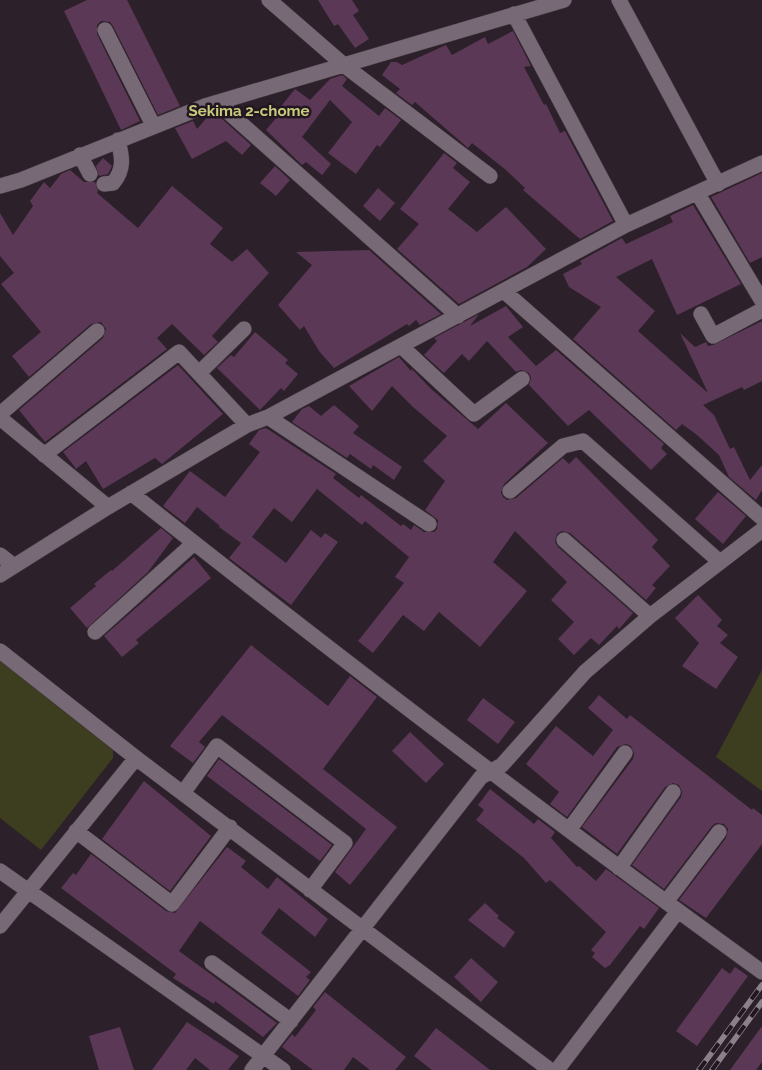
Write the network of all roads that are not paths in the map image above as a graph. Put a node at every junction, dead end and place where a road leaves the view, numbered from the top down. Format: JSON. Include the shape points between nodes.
{"nodes":[{"id":1,"x":269,"y":0,"type":"edge"},
{"id":2,"x":564,"y":0,"type":"edge"},
{"id":3,"x":619,"y":0,"type":"edge"},
{"id":4,"x":514,"y":14,"type":"junction"},
{"id":5,"x":105,"y":30,"type":"dead end"},
{"id":6,"x":345,"y":66,"type":"junction"},
{"id":7,"x":225,"y":101,"type":"junction"},
{"id":8,"x":153,"y":125,"type":"junction"},
{"id":9,"x":118,"y":140,"type":"junction"},
{"id":10,"x":80,"y":155,"type":"junction"},
{"id":11,"x":762,"y":163,"type":"edge"},
{"id":12,"x":90,"y":174,"type":"dead end"},
{"id":13,"x":490,"y":176,"type":"dead end"},
{"id":14,"x":104,"y":184,"type":"dead end"},
{"id":15,"x":718,"y":184,"type":"junction"},
{"id":16,"x":0,"y":186,"type":"edge"},
{"id":17,"x":698,"y":194,"type":"junction"},
{"id":18,"x":626,"y":225,"type":"junction"},
{"id":19,"x":504,"y":292,"type":"junction"},
{"id":20,"x":762,"y":300,"type":"edge"},
{"id":21,"x":762,"y":310,"type":"edge"},
{"id":22,"x":701,"y":314,"type":"dead end"},
{"id":23,"x":458,"y":316,"type":"junction"},
{"id":24,"x":244,"y":329,"type":"dead end"},
{"id":25,"x":96,"y":331,"type":"dead end"},
{"id":26,"x":401,"y":346,"type":"junction"},
{"id":27,"x":199,"y":373,"type":"junction"},
{"id":28,"x":522,"y":379,"type":"dead end"},
{"id":29,"x":0,"y":416,"type":"edge"},
{"id":30,"x":268,"y":417,"type":"junction"},
{"id":31,"x":247,"y":425,"type":"junction"},
{"id":32,"x":44,"y":454,"type":"junction"},
{"id":33,"x":510,"y":491,"type":"dead end"},
{"id":34,"x":131,"y":492,"type":"junction"},
{"id":35,"x":108,"y":506,"type":"junction"},
{"id":36,"x":762,"y":518,"type":"edge"},
{"id":37,"x":429,"y":524,"type":"dead end"},
{"id":38,"x":762,"y":530,"type":"edge"},
{"id":39,"x":564,"y":540,"type":"dead end"},
{"id":40,"x":194,"y":542,"type":"junction"},
{"id":41,"x":0,"y":555,"type":"edge"},
{"id":42,"x":720,"y":562,"type":"junction"},
{"id":43,"x":14,"y":566,"type":"junction"},
{"id":44,"x":0,"y":575,"type":"edge"},
{"id":45,"x":650,"y":616,"type":"junction"},
{"id":46,"x":95,"y":632,"type":"dead end"},
{"id":47,"x":0,"y":651,"type":"edge"},
{"id":48,"x":626,"y":753,"type":"dead end"},
{"id":49,"x":136,"y":758,"type":"junction"},
{"id":50,"x":491,"y":771,"type":"junction"},
{"id":51,"x":673,"y":792,"type":"dead end"},
{"id":52,"x":183,"y":793,"type":"junction"},
{"id":53,"x":230,"y":827,"type":"junction"},
{"id":54,"x":568,"y":830,"type":"junction"},
{"id":55,"x":76,"y":831,"type":"junction"},
{"id":56,"x":719,"y":832,"type":"dead end"},
{"id":57,"x":619,"y":868,"type":"junction"},
{"id":58,"x":0,"y":871,"type":"edge"},
{"id":59,"x":310,"y":890,"type":"junction"},
{"id":60,"x":28,"y":891,"type":"junction"},
{"id":61,"x":672,"y":907,"type":"junction"},
{"id":62,"x":0,"y":926,"type":"edge"},
{"id":63,"x":362,"y":930,"type":"junction"},
{"id":64,"x":212,"y":963,"type":"dead end"},
{"id":65,"x":762,"y":972,"type":"edge"},
{"id":66,"x":290,"y":1021,"type":"junction"},
{"id":67,"x":263,"y":1055,"type":"junction"},
{"id":68,"x":252,"y":1070,"type":"edge"},
{"id":69,"x":283,"y":1070,"type":"edge"},
{"id":70,"x":550,"y":1070,"type":"edge"},
{"id":71,"x":557,"y":1070,"type":"edge"}],
"edges":[{"from":1,"to":6,"type":"street"},
{"from":2,"to":4,"type":"street"},
{"from":3,"to":15,"type":"street"},
{"from":4,"to":6,"type":"street"},
{"from":4,"to":18,"type":"street"},
{"from":5,"to":8,"type":"street"},
{"from":6,"to":7,"type":"street"},
{"from":6,"to":13,"type":"street"},
{"from":7,"to":8,"type":"street"},
{"from":7,"to":23,"type":"street","via":[[227,111]]},
{"from":8,"to":9,"type":"street"},
{"from":9,"to":10,"type":"street"},
{"from":9,"to":14,"type":"street","via":[[122,153],[120,172],[113,183]]},
{"from":10,"to":12,"type":"street"},
{"from":10,"to":16,"type":"street"},
{"from":11,"to":15,"type":"street"},
{"from":15,"to":17,"type":"street"},
{"from":17,"to":18,"type":"street"},
{"from":17,"to":20,"type":"street"},
{"from":18,"to":19,"type":"street"},
{"from":19,"to":23,"type":"street"},
{"from":19,"to":36,"type":"street"},
{"from":21,"to":22,"type":"street","via":[[713,336]]},
{"from":23,"to":26,"type":"street"},
{"from":24,"to":27,"type":"street"},
{"from":25,"to":29,"type":"street"},
{"from":26,"to":28,"type":"street","via":[[474,414]]},
{"from":26,"to":30,"type":"street"},
{"from":27,"to":31,"type":"street"},
{"from":27,"to":32,"type":"street","via":[[179,352]]},
{"from":29,"to":32,"type":"street"},
{"from":30,"to":31,"type":"street"},
{"from":30,"to":37,"type":"street"},
{"from":31,"to":34,"type":"street"},
{"from":32,"to":35,"type":"street"},
{"from":33,"to":42,"type":"street","via":[[563,446],[583,441]]},
{"from":34,"to":35,"type":"street"},
{"from":34,"to":40,"type":"street"},
{"from":35,"to":43,"type":"street"},
{"from":38,"to":42,"type":"street"},
{"from":39,"to":45,"type":"street"},
{"from":40,"to":46,"type":"street"},
{"from":40,"to":50,"type":"street"},
{"from":41,"to":43,"type":"street"},
{"from":42,"to":45,"type":"street"},
{"from":43,"to":44,"type":"street"},
{"from":45,"to":50,"type":"street","via":[[585,672],[502,765]]},
{"from":47,"to":49,"type":"street"},
{"from":48,"to":54,"type":"street"},
{"from":49,"to":52,"type":"street"},
{"from":49,"to":55,"type":"street"},
{"from":50,"to":54,"type":"street"},
{"from":50,"to":63,"type":"street","via":[[481,777]]},
{"from":51,"to":57,"type":"street"},
{"from":52,"to":53,"type":"street"},
{"from":52,"to":59,"type":"street","via":[[217,746],[345,843]]},
{"from":53,"to":55,"type":"street","via":[[172,904]]},
{"from":53,"to":59,"type":"street"},
{"from":54,"to":57,"type":"street"},
{"from":55,"to":60,"type":"street"},
{"from":56,"to":61,"type":"street"},
{"from":57,"to":61,"type":"street"},
{"from":58,"to":60,"type":"street"},
{"from":59,"to":63,"type":"street"},
{"from":60,"to":62,"type":"street"},
{"from":60,"to":67,"type":"street"},
{"from":61,"to":65,"type":"street"},
{"from":61,"to":71,"type":"street"},
{"from":63,"to":66,"type":"street"},
{"from":63,"to":70,"type":"street"},
{"from":64,"to":66,"type":"street"},
{"from":66,"to":67,"type":"street"},
{"from":67,"to":68,"type":"street"},
{"from":67,"to":69,"type":"street"}]}
